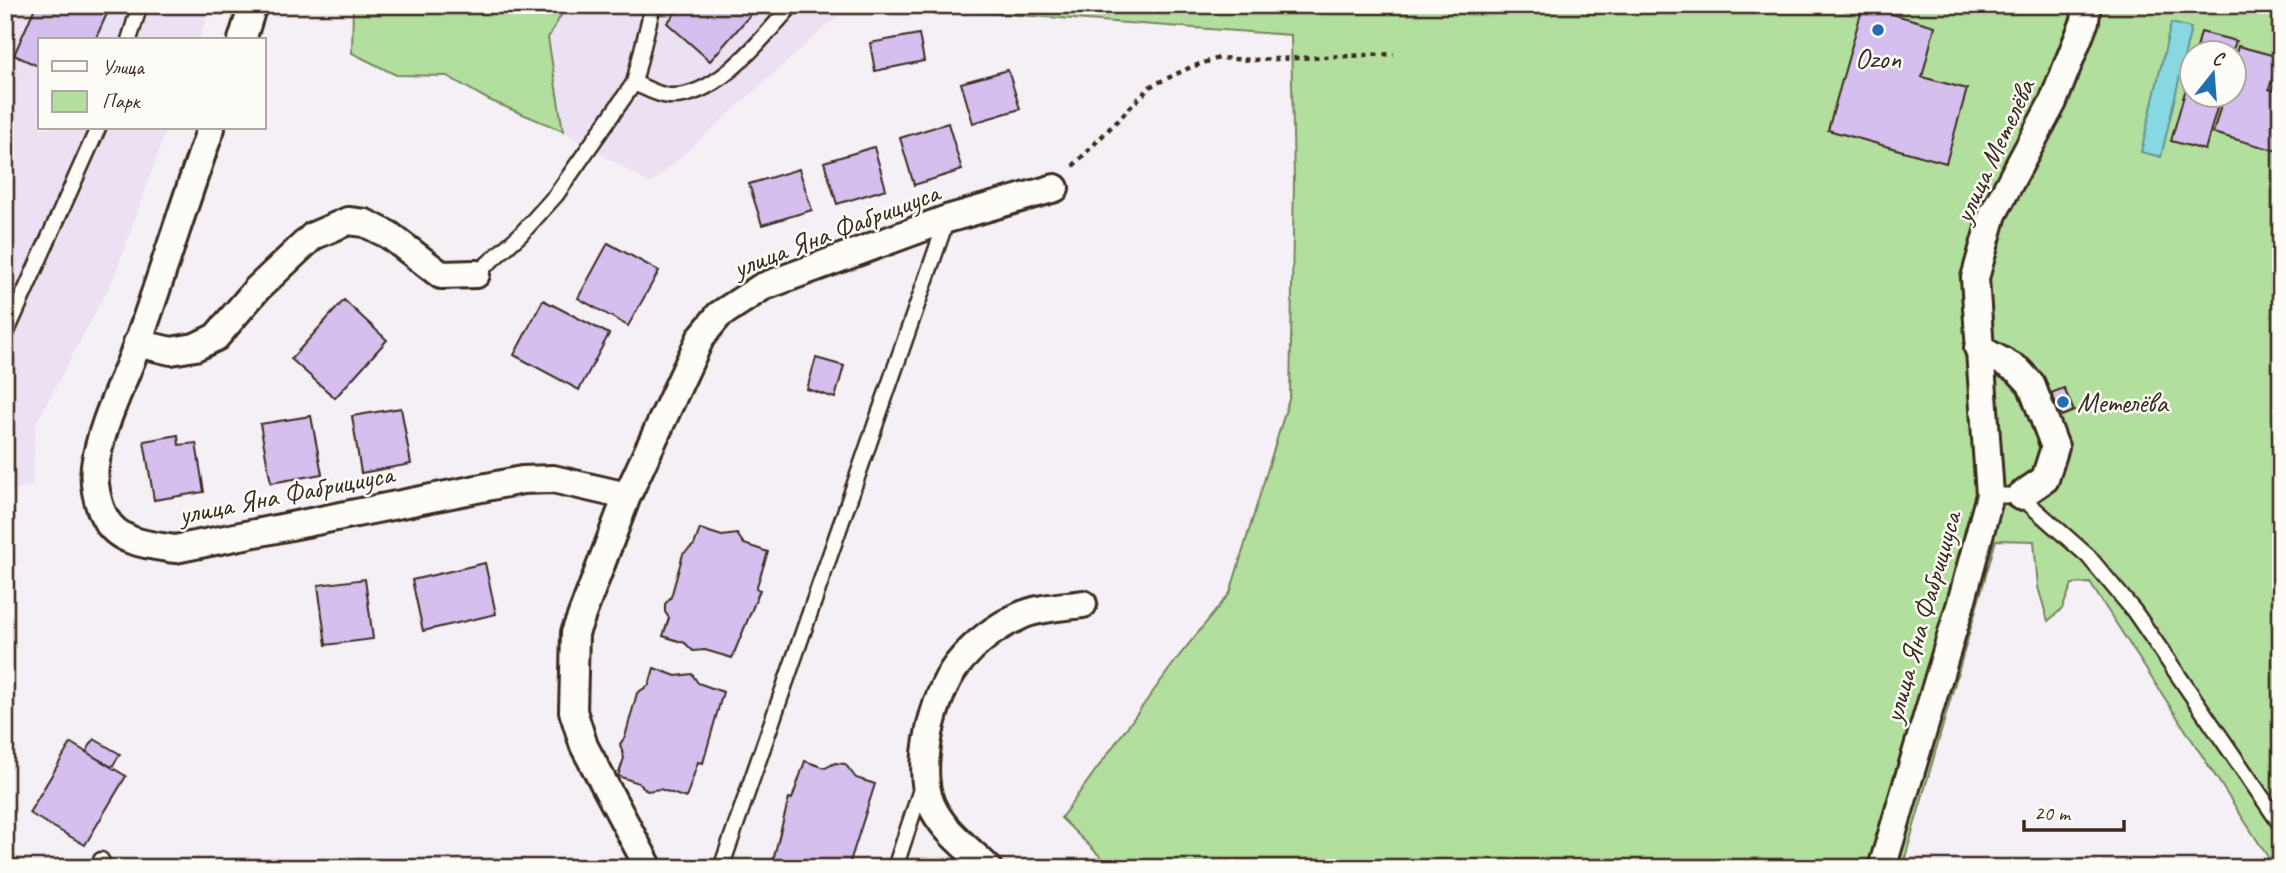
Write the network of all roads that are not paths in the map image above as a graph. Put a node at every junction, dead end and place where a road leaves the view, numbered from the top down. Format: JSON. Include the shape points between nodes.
{"nodes":[{"id":1,"x":140,"y":5,"type":"edge"},
{"id":2,"x":253,"y":5,"type":"edge"},
{"id":3,"x":653,"y":5,"type":"edge"},
{"id":4,"x":792,"y":5,"type":"edge"},
{"id":5,"x":2087,"y":5,"type":"edge"},
{"id":6,"x":130,"y":38,"type":"edge"},
{"id":7,"x":243,"y":38,"type":"edge"},
{"id":8,"x":634,"y":83,"type":"junction"},
{"id":9,"x":97,"y":130,"type":"edge"},
{"id":10,"x":210,"y":130,"type":"edge"},
{"id":11,"x":1055,"y":188,"type":"road end"},
{"id":12,"x":947,"y":219,"type":"junction"},
{"id":13,"x":476,"y":274,"type":"joint"},
{"id":14,"x":5,"y":335,"type":"edge"},
{"id":15,"x":138,"y":343,"type":"junction"},
{"id":16,"x":1978,"y":348,"type":"junction"},
{"id":17,"x":1990,"y":495,"type":"junction"},
{"id":18,"x":627,"y":496,"type":"junction"},
{"id":19,"x":2020,"y":496,"type":"junction"},
{"id":20,"x":1083,"y":604,"type":"dead end"},
{"id":21,"x":925,"y":775,"type":"junction"},
{"id":22,"x":2281,"y":825,"type":"edge"},
{"id":23,"x":649,"y":868,"type":"edge"},
{"id":24,"x":721,"y":868,"type":"edge"},
{"id":25,"x":895,"y":868,"type":"edge"},
{"id":26,"x":988,"y":868,"type":"edge"},
{"id":27,"x":1882,"y":868,"type":"edge"}],
"edges":[{"from":1,"to":6,"type":"lane"},
{"from":2,"to":7,"type":"street"},
{"from":3,"to":8,"type":"lane"},
{"from":4,"to":8,"type":"lane","via":[[720,78],[671,96]]},
{"from":5,"to":16,"type":"street","name":"улица Метелёва","via":[[2053,102],[1993,214],[1975,278]]},
{"from":8,"to":13,"type":"lane","via":[[556,195]]},
{"from":9,"to":14,"type":"lane"},
{"from":10,"to":15,"type":"street","name":"улица Яна Фабрициуса"},
{"from":11,"to":12,"type":"street","name":"улица Яна Фабрициуса"},
{"from":12,"to":18,"type":"street","name":"улица Яна Фабрициуса","via":[[762,286],[719,315],[701,337]]},
{"from":12,"to":24,"type":"lane"},
{"from":13,"to":15,"type":"street","via":[[441,275],[389,234],[348,221],[313,236],[257,289],[216,337],[171,351]]},
{"from":15,"to":18,"type":"street","name":"улица Яна Фабрициуса","via":[[115,392],[95,467],[95,485],[111,526],[143,545],[174,549],[522,480],[553,479]]},
{"from":16,"to":17,"type":"street","name":"улица Метелёва"},
{"from":16,"to":19,"type":"street","via":[[2018,370],[2031,384],[2054,447],[2045,479]]},
{"from":17,"to":19,"type":"lane","name":"улица Яна Фабрициуса"},
{"from":17,"to":27,"type":"street","name":"улица Яна Фабрициуса"},
{"from":18,"to":23,"type":"street","name":"улица Яна Фабрициуса","via":[[575,633],[573,711],[584,746]]},
{"from":19,"to":22,"type":"lane","via":[[2088,556],[2134,611]]},
{"from":20,"to":21,"type":"street","via":[[1022,614],[974,647],[955,668],[934,717]]},
{"from":21,"to":25,"type":"lane"},
{"from":21,"to":26,"type":"street","via":[[941,822]]}]}
